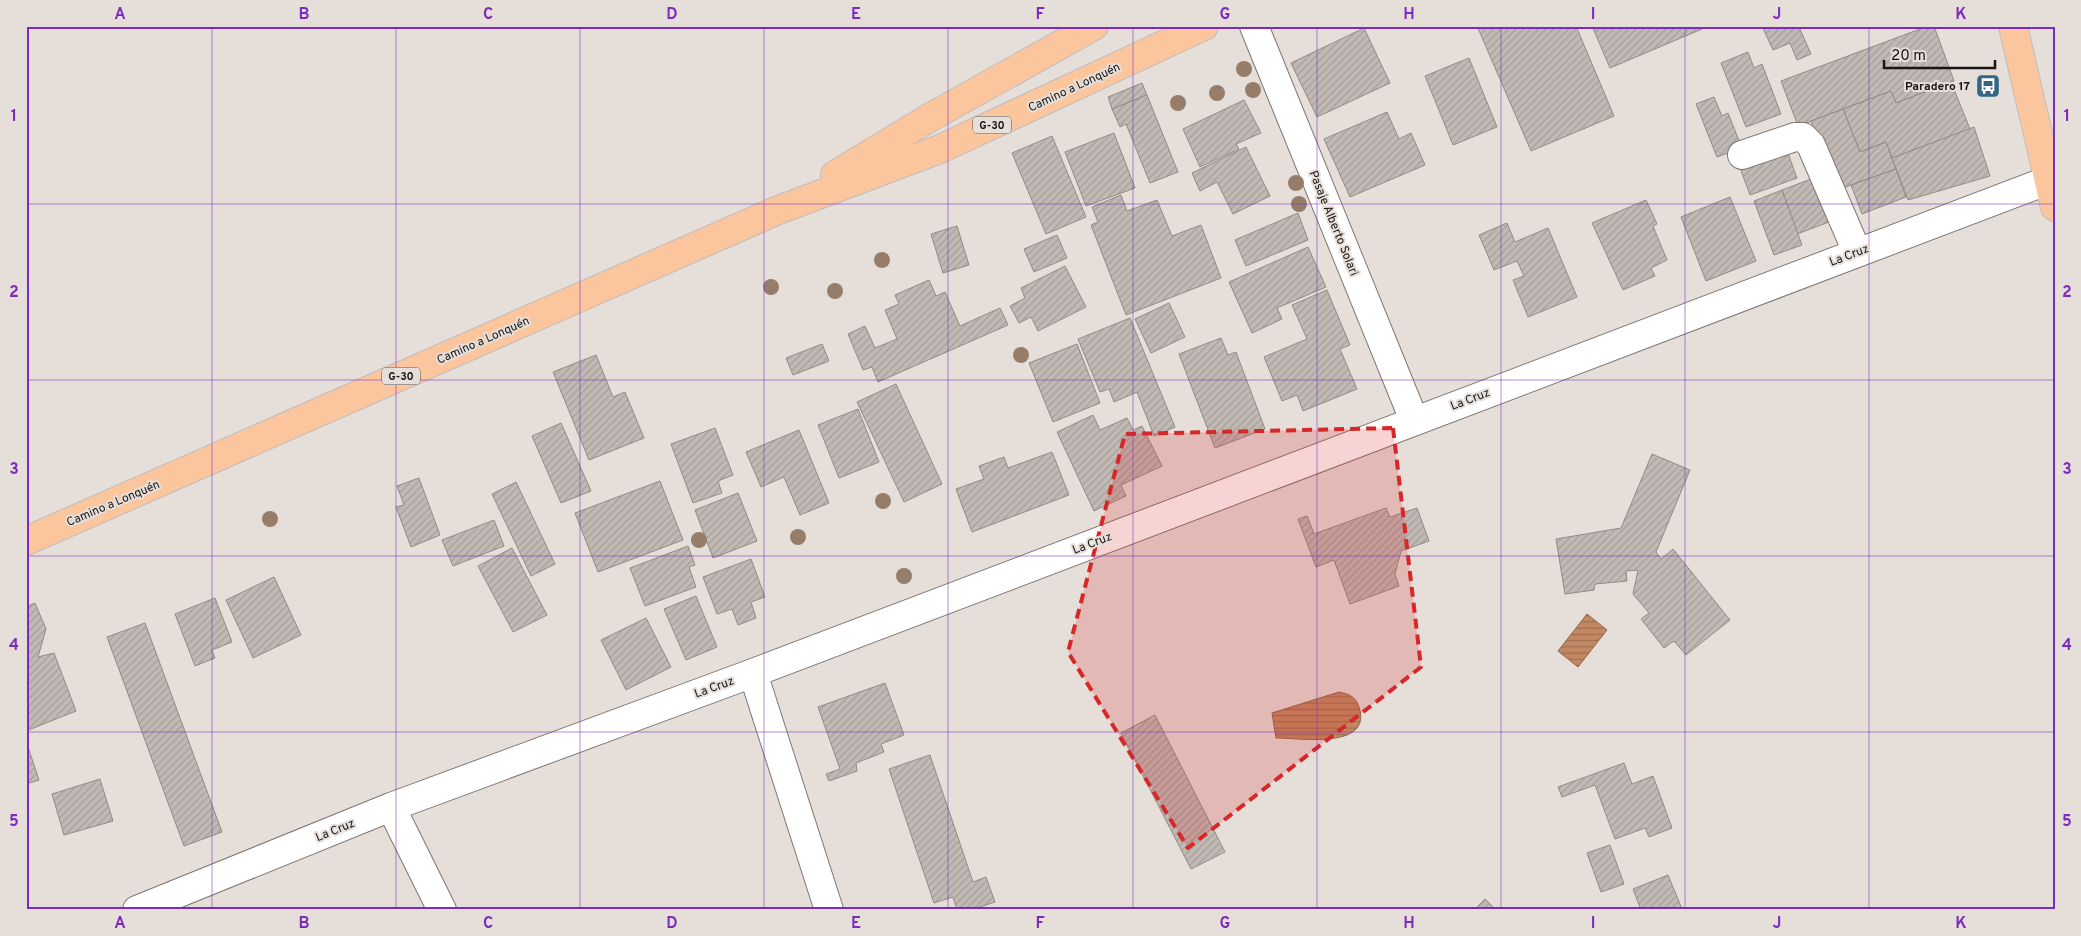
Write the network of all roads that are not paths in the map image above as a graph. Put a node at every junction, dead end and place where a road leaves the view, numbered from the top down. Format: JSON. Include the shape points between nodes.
{"nodes":[{"id":1,"x":1094,"y":26,"type":"edge"},
{"id":2,"x":1204,"y":26,"type":"edge"},
{"id":3,"x":1254,"y":26,"type":"edge"},
{"id":4,"x":2013,"y":26,"type":"edge"},
{"id":5,"x":1742,"y":155,"type":"dead end"},
{"id":6,"x":2049,"y":180,"type":"junction"},
{"id":7,"x":2055,"y":207,"type":"edge"},
{"id":8,"x":776,"y":211,"type":"junction"},
{"id":9,"x":1857,"y":252,"type":"junction"},
{"id":10,"x":1414,"y":420,"type":"junction"},
{"id":11,"x":26,"y":540,"type":"edge"},
{"id":12,"x":753,"y":673,"type":"junction"},
{"id":13,"x":391,"y":807,"type":"junction"},
{"id":14,"x":143,"y":909,"type":"edge"},
{"id":15,"x":442,"y":910,"type":"edge"},
{"id":16,"x":829,"y":910,"type":"edge"}],
"edges":[{"from":1,"to":8,"type":"main road","name":"Camino a Lonquén","number":"G-30","via":[[928,118]]},
{"from":2,"to":8,"type":"main road","name":"Camino a Lonquén","number":"G-30","via":[[940,149]]},
{"from":3,"to":10,"type":"street","name":"Pasaje Alberto Solari"},
{"from":4,"to":6,"type":"main road"},
{"from":5,"to":9,"type":"street","via":[[1803,137],[1811,145]]},
{"from":6,"to":7,"type":"main road"},
{"from":6,"to":9,"type":"street","name":"La Cruz"},
{"from":8,"to":11,"type":"main road","name":"Camino a Lonquén","number":"G-30"},
{"from":9,"to":10,"type":"street","name":"La Cruz"},
{"from":10,"to":12,"type":"street","name":"La Cruz"},
{"from":12,"to":13,"type":"street","name":"La Cruz"},
{"from":12,"to":16,"type":"street"},
{"from":13,"to":14,"type":"street","name":"La Cruz"},
{"from":13,"to":15,"type":"street"}]}
